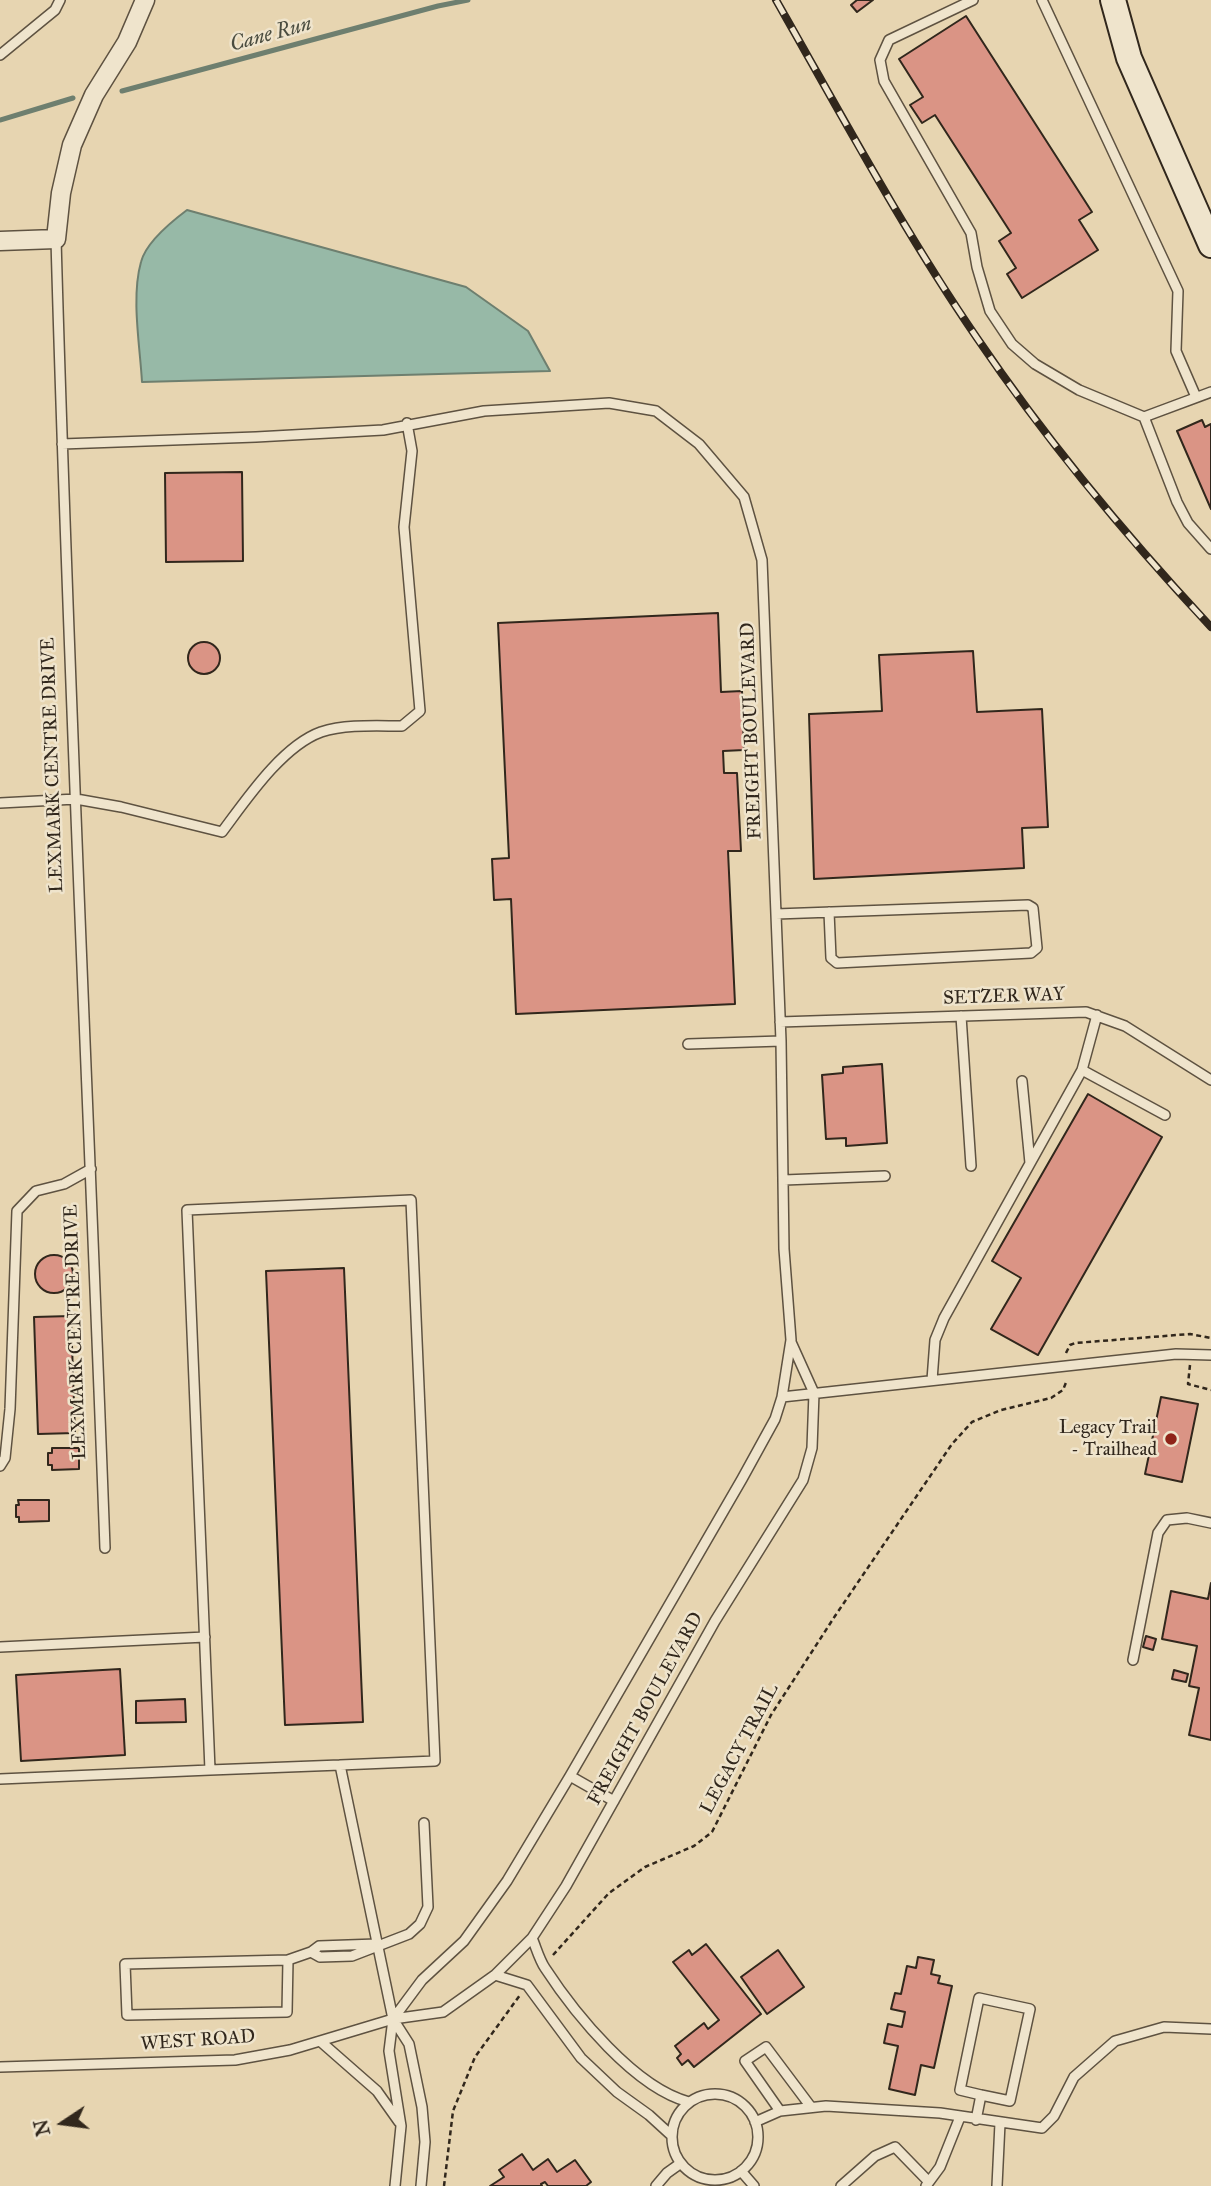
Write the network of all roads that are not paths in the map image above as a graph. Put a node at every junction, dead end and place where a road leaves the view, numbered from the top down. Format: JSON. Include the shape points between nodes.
{"nodes":[{"id":1,"x":60,"y":0,"type":"edge"},
{"id":2,"x":145,"y":0,"type":"edge"},
{"id":3,"x":973,"y":0,"type":"edge"},
{"id":4,"x":1042,"y":0,"type":"edge"},
{"id":5,"x":1113,"y":0,"type":"edge"},
{"id":6,"x":0,"y":55,"type":"edge"},
{"id":7,"x":57,"y":239,"type":"junction"},
{"id":8,"x":0,"y":241,"type":"edge"},
{"id":9,"x":1211,"y":245,"type":"edge"},
{"id":10,"x":1211,"y":392,"type":"edge"},
{"id":11,"x":1196,"y":397,"type":"junction"},
{"id":12,"x":1144,"y":417,"type":"junction"},
{"id":13,"x":407,"y":424,"type":"junction"},
{"id":14,"x":62,"y":444,"type":"junction"},
{"id":15,"x":1211,"y":550,"type":"edge"},
{"id":16,"x":76,"y":799,"type":"junction"},
{"id":17,"x":0,"y":803,"type":"edge"},
{"id":18,"x":829,"y":912,"type":"junction"},
{"id":19,"x":776,"y":914,"type":"junction"},
{"id":20,"x":1097,"y":1015,"type":"junction"},
{"id":21,"x":961,"y":1016,"type":"junction"},
{"id":22,"x":780,"y":1022,"type":"junction"},
{"id":23,"x":781,"y":1041,"type":"junction"},
{"id":24,"x":688,"y":1044,"type":"dead end"},
{"id":25,"x":1082,"y":1070,"type":"junction"},
{"id":26,"x":1211,"y":1080,"type":"edge"},
{"id":27,"x":1022,"y":1081,"type":"dead end"},
{"id":28,"x":1165,"y":1115,"type":"dead end"},
{"id":29,"x":1030,"y":1164,"type":"junction"},
{"id":30,"x":971,"y":1166,"type":"dead end"},
{"id":31,"x":91,"y":1169,"type":"junction"},
{"id":32,"x":885,"y":1176,"type":"dead end"},
{"id":33,"x":784,"y":1180,"type":"junction"},
{"id":34,"x":791,"y":1340,"type":"junction"},
{"id":35,"x":1211,"y":1355,"type":"edge"},
{"id":36,"x":932,"y":1380,"type":"junction"},
{"id":37,"x":814,"y":1393,"type":"junction"},
{"id":38,"x":782,"y":1397,"type":"junction"},
{"id":39,"x":0,"y":1466,"type":"edge"},
{"id":40,"x":1211,"y":1523,"type":"edge"},
{"id":41,"x":106,"y":1548,"type":"dead end"},
{"id":42,"x":205,"y":1637,"type":"junction"},
{"id":43,"x":0,"y":1647,"type":"edge"},
{"id":44,"x":1133,"y":1661,"type":"dead end"},
{"id":45,"x":340,"y":1765,"type":"junction"},
{"id":46,"x":211,"y":1770,"type":"junction"},
{"id":47,"x":570,"y":1776,"type":"junction"},
{"id":48,"x":0,"y":1779,"type":"edge"},
{"id":49,"x":614,"y":1801,"type":"junction"},
{"id":50,"x":424,"y":1823,"type":"dead end"},
{"id":51,"x":532,"y":1938,"type":"junction"},
{"id":52,"x":377,"y":1944,"type":"junction"},
{"id":53,"x":288,"y":1960,"type":"junction"},
{"id":54,"x":495,"y":1975,"type":"junction"},
{"id":55,"x":393,"y":2019,"type":"junction"},
{"id":56,"x":1211,"y":2029,"type":"edge"},
{"id":57,"x":320,"y":2041,"type":"junction"},
{"id":58,"x":0,"y":2067,"type":"edge"},
{"id":59,"x":981,"y":2095,"type":"junction"},
{"id":60,"x":689,"y":2102,"type":"junction"},
{"id":61,"x":811,"y":2107,"type":"junction"},
{"id":62,"x":780,"y":2111,"type":"junction"},
{"id":63,"x":960,"y":2117,"type":"junction"},
{"id":64,"x":976,"y":2120,"type":"junction"},
{"id":65,"x":755,"y":2122,"type":"junction"},
{"id":66,"x":1000,"y":2123,"type":"junction"},
{"id":67,"x":401,"y":2126,"type":"junction"},
{"id":68,"x":672,"y":2136,"type":"junction"},
{"id":69,"x":681,"y":2163,"type":"junction"},
{"id":70,"x":741,"y":2171,"type":"junction"},
{"id":71,"x":927,"y":2184,"type":"edge"},
{"id":72,"x":395,"y":2186,"type":"edge"},
{"id":73,"x":421,"y":2186,"type":"edge"},
{"id":74,"x":656,"y":2186,"type":"edge"},
{"id":75,"x":754,"y":2186,"type":"edge"},
{"id":76,"x":841,"y":2186,"type":"edge"},
{"id":77,"x":997,"y":2186,"type":"edge"}],
"edges":[{"from":1,"to":6,"type":"lane","via":[[55,10]]},
{"from":2,"to":7,"type":"street","name":"LEXMARK CENTRE DRIVE","via":[[72,145]]},
{"from":3,"to":12,"type":"lane","via":[[889,40],[880,60],[884,81],[971,233],[990,311],[1012,344],[1079,390]]},
{"from":4,"to":11,"type":"lane","via":[[1178,291],[1176,351]]},
{"from":5,"to":9,"type":"main road","via":[[1129,58]]},
{"from":7,"to":8,"type":"street"},
{"from":7,"to":14,"type":"lane","name":"LEXMARK CENTRE DRIVE"},
{"from":10,"to":11,"type":"lane"},
{"from":11,"to":12,"type":"lane"},
{"from":12,"to":15,"type":"lane","via":[[1177,502]]},
{"from":13,"to":14,"type":"lane","name":"FREIGHT BOULEVARD","via":[[383,430],[268,437]]},
{"from":13,"to":16,"type":"lane","via":[[412,451],[404,527],[420,711],[402,726],[355,726],[320,733],[288,752],[222,832]]},
{"from":13,"to":19,"type":"lane","name":"FREIGHT BOULEVARD","via":[[484,411],[609,402],[656,411],[699,444],[744,497],[762,560]]},
{"from":14,"to":16,"type":"lane","name":"LEXMARK CENTRE DRIVE"},
{"from":16,"to":17,"type":"lane"},
{"from":16,"to":31,"type":"lane","name":"LEXMARK CENTRE DRIVE"},
{"from":18,"to":18,"type":"lane","via":[[1028,905],[1033,908],[1037,948],[1031,953],[837,963],[831,958]]},
{"from":18,"to":19,"type":"lane"},
{"from":19,"to":22,"type":"lane","name":"FREIGHT BOULEVARD"},
{"from":20,"to":21,"type":"lane","name":"SETZER WAY"},
{"from":20,"to":25,"type":"lane"},
{"from":20,"to":26,"type":"lane","name":"SETZER WAY","via":[[1125,1026]]},
{"from":21,"to":22,"type":"lane","name":"SETZER WAY"},
{"from":21,"to":30,"type":"lane"},
{"from":22,"to":23,"type":"lane","name":"FREIGHT BOULEVARD"},
{"from":23,"to":24,"type":"lane"},
{"from":23,"to":33,"type":"lane","name":"FREIGHT BOULEVARD"},
{"from":25,"to":28,"type":"lane"},
{"from":25,"to":29,"type":"lane"},
{"from":27,"to":29,"type":"lane"},
{"from":29,"to":36,"type":"lane","via":[[944,1318],[935,1340]]},
{"from":31,"to":39,"type":"lane","via":[[64,1184],[36,1191],[18,1211],[10,1409],[5,1458]]},
{"from":31,"to":41,"type":"lane","name":"LEXMARK CENTRE DRIVE"},
{"from":32,"to":33,"type":"lane"},
{"from":33,"to":34,"type":"lane","name":"FREIGHT BOULEVARD"},
{"from":34,"to":37,"type":"lane","name":"FREIGHT BOULEVARD"},
{"from":34,"to":38,"type":"lane","name":"FREIGHT BOULEVARD"},
{"from":35,"to":36,"type":"lane","via":[[1176,1354]]},
{"from":36,"to":37,"type":"lane"},
{"from":37,"to":38,"type":"lane"},
{"from":37,"to":49,"type":"lane","name":"FREIGHT BOULEVARD","via":[[812,1448],[803,1480],[715,1621]]},
{"from":38,"to":47,"type":"lane","name":"FREIGHT BOULEVARD","via":[[742,1479]]},
{"from":40,"to":44,"type":"lane","via":[[1167,1520],[1158,1533]]},
{"from":42,"to":43,"type":"lane"},
{"from":42,"to":45,"type":"lane","via":[[187,1210],[411,1200],[435,1761]]},
{"from":42,"to":46,"type":"lane"},
{"from":45,"to":46,"type":"lane"},
{"from":45,"to":52,"type":"lane"},
{"from":46,"to":48,"type":"lane"},
{"from":47,"to":49,"type":"lane"},
{"from":47,"to":55,"type":"lane","name":"FREIGHT BOULEVARD","via":[[507,1881],[464,1941],[422,1980]]},
{"from":49,"to":51,"type":"lane","name":"FREIGHT BOULEVARD"},
{"from":50,"to":52,"type":"lane","via":[[428,1907],[409,1934]]},
{"from":51,"to":54,"type":"lane","name":"FREIGHT BOULEVARD"},
{"from":51,"to":60,"type":"lane","via":[[543,1965],[610,2050],[671,2098]]},
{"from":52,"to":53,"type":"lane","via":[[319,1946]]},
{"from":52,"to":55,"type":"lane"},
{"from":53,"to":53,"type":"lane","via":[[125,1964],[127,2015],[287,2012]]},
{"from":54,"to":55,"type":"lane","name":"FREIGHT BOULEVARD","via":[[443,2012]]},
{"from":54,"to":68,"type":"lane","via":[[527,1985],[582,2058]]},
{"from":55,"to":57,"type":"lane","name":"WEST ROAD"},
{"from":55,"to":67,"type":"lane","via":[[389,2051]]},
{"from":55,"to":73,"type":"lane","via":[[409,2044],[422,2106]]},
{"from":56,"to":66,"type":"lane","via":[[1164,2027],[1115,2041],[1074,2077],[1054,2116],[1042,2127]]},
{"from":57,"to":58,"type":"lane","name":"WEST ROAD","via":[[235,2060]]},
{"from":57,"to":67,"type":"lane","via":[[377,2091]]},
{"from":59,"to":59,"type":"lane","via":[[1010,2101],[1030,2009],[979,1998],[960,2090]]},
{"from":59,"to":64,"type":"lane"},
{"from":60,"to":65,"type":"lane","via":[[700,2096],[727,2096],[740,2102]]},
{"from":60,"to":68,"type":"lane","via":[[674,2123]]},
{"from":61,"to":62,"type":"lane"},
{"from":61,"to":62,"type":"lane","via":[[766,2046],[745,2061]]},
{"from":61,"to":63,"type":"lane"},
{"from":62,"to":65,"type":"lane"},
{"from":63,"to":64,"type":"lane"},
{"from":63,"to":71,"type":"lane","via":[[940,2166]]},
{"from":64,"to":66,"type":"lane"},
{"from":65,"to":70,"type":"lane","via":[[755,2152]]},
{"from":66,"to":77,"type":"lane"},
{"from":67,"to":72,"type":"lane"},
{"from":68,"to":69,"type":"lane"},
{"from":69,"to":70,"type":"lane","via":[[687,2171],[712,2180]]},
{"from":69,"to":74,"type":"lane"},
{"from":70,"to":75,"type":"lane"},
{"from":71,"to":76,"type":"lane","via":[[895,2147],[875,2156]]}]}
